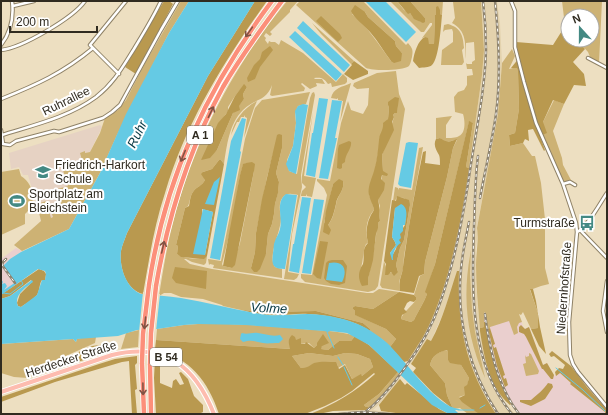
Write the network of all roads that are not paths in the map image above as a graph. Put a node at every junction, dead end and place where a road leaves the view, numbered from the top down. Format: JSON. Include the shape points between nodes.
{"nodes":[{"id":1,"x":12,"y":1,"type":"edge"},
{"id":2,"x":34,"y":1,"type":"edge"},
{"id":3,"x":85,"y":1,"type":"edge"},
{"id":4,"x":126,"y":1,"type":"edge"},
{"id":5,"x":161,"y":1,"type":"edge"},
{"id":6,"x":178,"y":1,"type":"edge"},
{"id":7,"x":272,"y":1,"type":"edge"},
{"id":8,"x":282,"y":1,"type":"edge"},
{"id":9,"x":511,"y":1,"type":"edge"},
{"id":10,"x":13,"y":6,"type":"junction"},
{"id":11,"x":1,"y":45,"type":"edge"},
{"id":12,"x":93,"y":48,"type":"junction"},
{"id":13,"x":1,"y":50,"type":"edge"},
{"id":14,"x":588,"y":58,"type":"dead end"},
{"id":15,"x":607,"y":68,"type":"edge"},
{"id":16,"x":119,"y":74,"type":"junction"},
{"id":17,"x":1,"y":99,"type":"edge"},
{"id":18,"x":1,"y":130,"type":"edge"},
{"id":19,"x":2,"y":135,"type":"junction"},
{"id":20,"x":2,"y":146,"type":"edge"},
{"id":21,"x":563,"y":184,"type":"junction"},
{"id":22,"x":575,"y":185,"type":"dead end"},
{"id":23,"x":607,"y":193,"type":"edge"},
{"id":24,"x":579,"y":231,"type":"junction"},
{"id":25,"x":607,"y":258,"type":"edge"},
{"id":26,"x":607,"y":281,"type":"edge"},
{"id":27,"x":607,"y":332,"type":"edge"},
{"id":28,"x":1,"y":392,"type":"edge"},
{"id":29,"x":607,"y":407,"type":"edge"},
{"id":30,"x":144,"y":414,"type":"edge"},
{"id":31,"x":151,"y":414,"type":"edge"},
{"id":32,"x":214,"y":414,"type":"edge"}],
"edges":[{"from":1,"to":10,"type":"street"},
{"from":2,"to":10,"type":"street"},
{"from":3,"to":13,"type":"street","via":[[34,39]]},
{"from":4,"to":12,"type":"street","via":[[90,45]]},
{"from":5,"to":16,"type":"street","name":"Ruhrallee"},
{"from":6,"to":20,"type":"street","via":[[116,109],[103,118]]},
{"from":7,"to":30,"type":"highway","number":"A 1","one_way":true,"bridge":true,"via":[[225,70],[203,111],[178,170],[164,212],[155,248],[143,334]]},
{"from":31,"to":8,"type":"highway","number":"A 1","one_way":true,"bridge":true,"via":[[151,333],[156,286],[182,179],[223,87],[255,36]]},
{"from":9,"to":21,"type":"street","name":"Niedernhofstraße","via":[[515,11],[514,47],[536,123]]},
{"from":10,"to":11,"type":"street","via":[[10,28]]},
{"from":12,"to":16,"type":"street"},
{"from":12,"to":17,"type":"street","via":[[66,69],[32,87]]},
{"from":14,"to":15,"type":"street"},
{"from":16,"to":19,"type":"street","name":"Ruhrallee","via":[[87,103],[49,120]]},
{"from":18,"to":19,"type":"street"},
{"from":19,"to":20,"type":"street"},
{"from":21,"to":22,"type":"street","via":[[570,182]]},
{"from":21,"to":24,"type":"street","name":"Niedernhofstraße"},
{"from":23,"to":24,"type":"street"},
{"from":24,"to":25,"type":"street"},
{"from":24,"to":29,"type":"street","name":"Niedernhofstraße","via":[[569,322],[570,355],[578,372]]},
{"from":26,"to":27,"type":"street","via":[[603,311]]},
{"from":28,"to":32,"type":"main road","name":"Herdecker Straße","number":"B 54","via":[[112,355],[146,352],[177,362],[188,371],[201,386]]}]}
